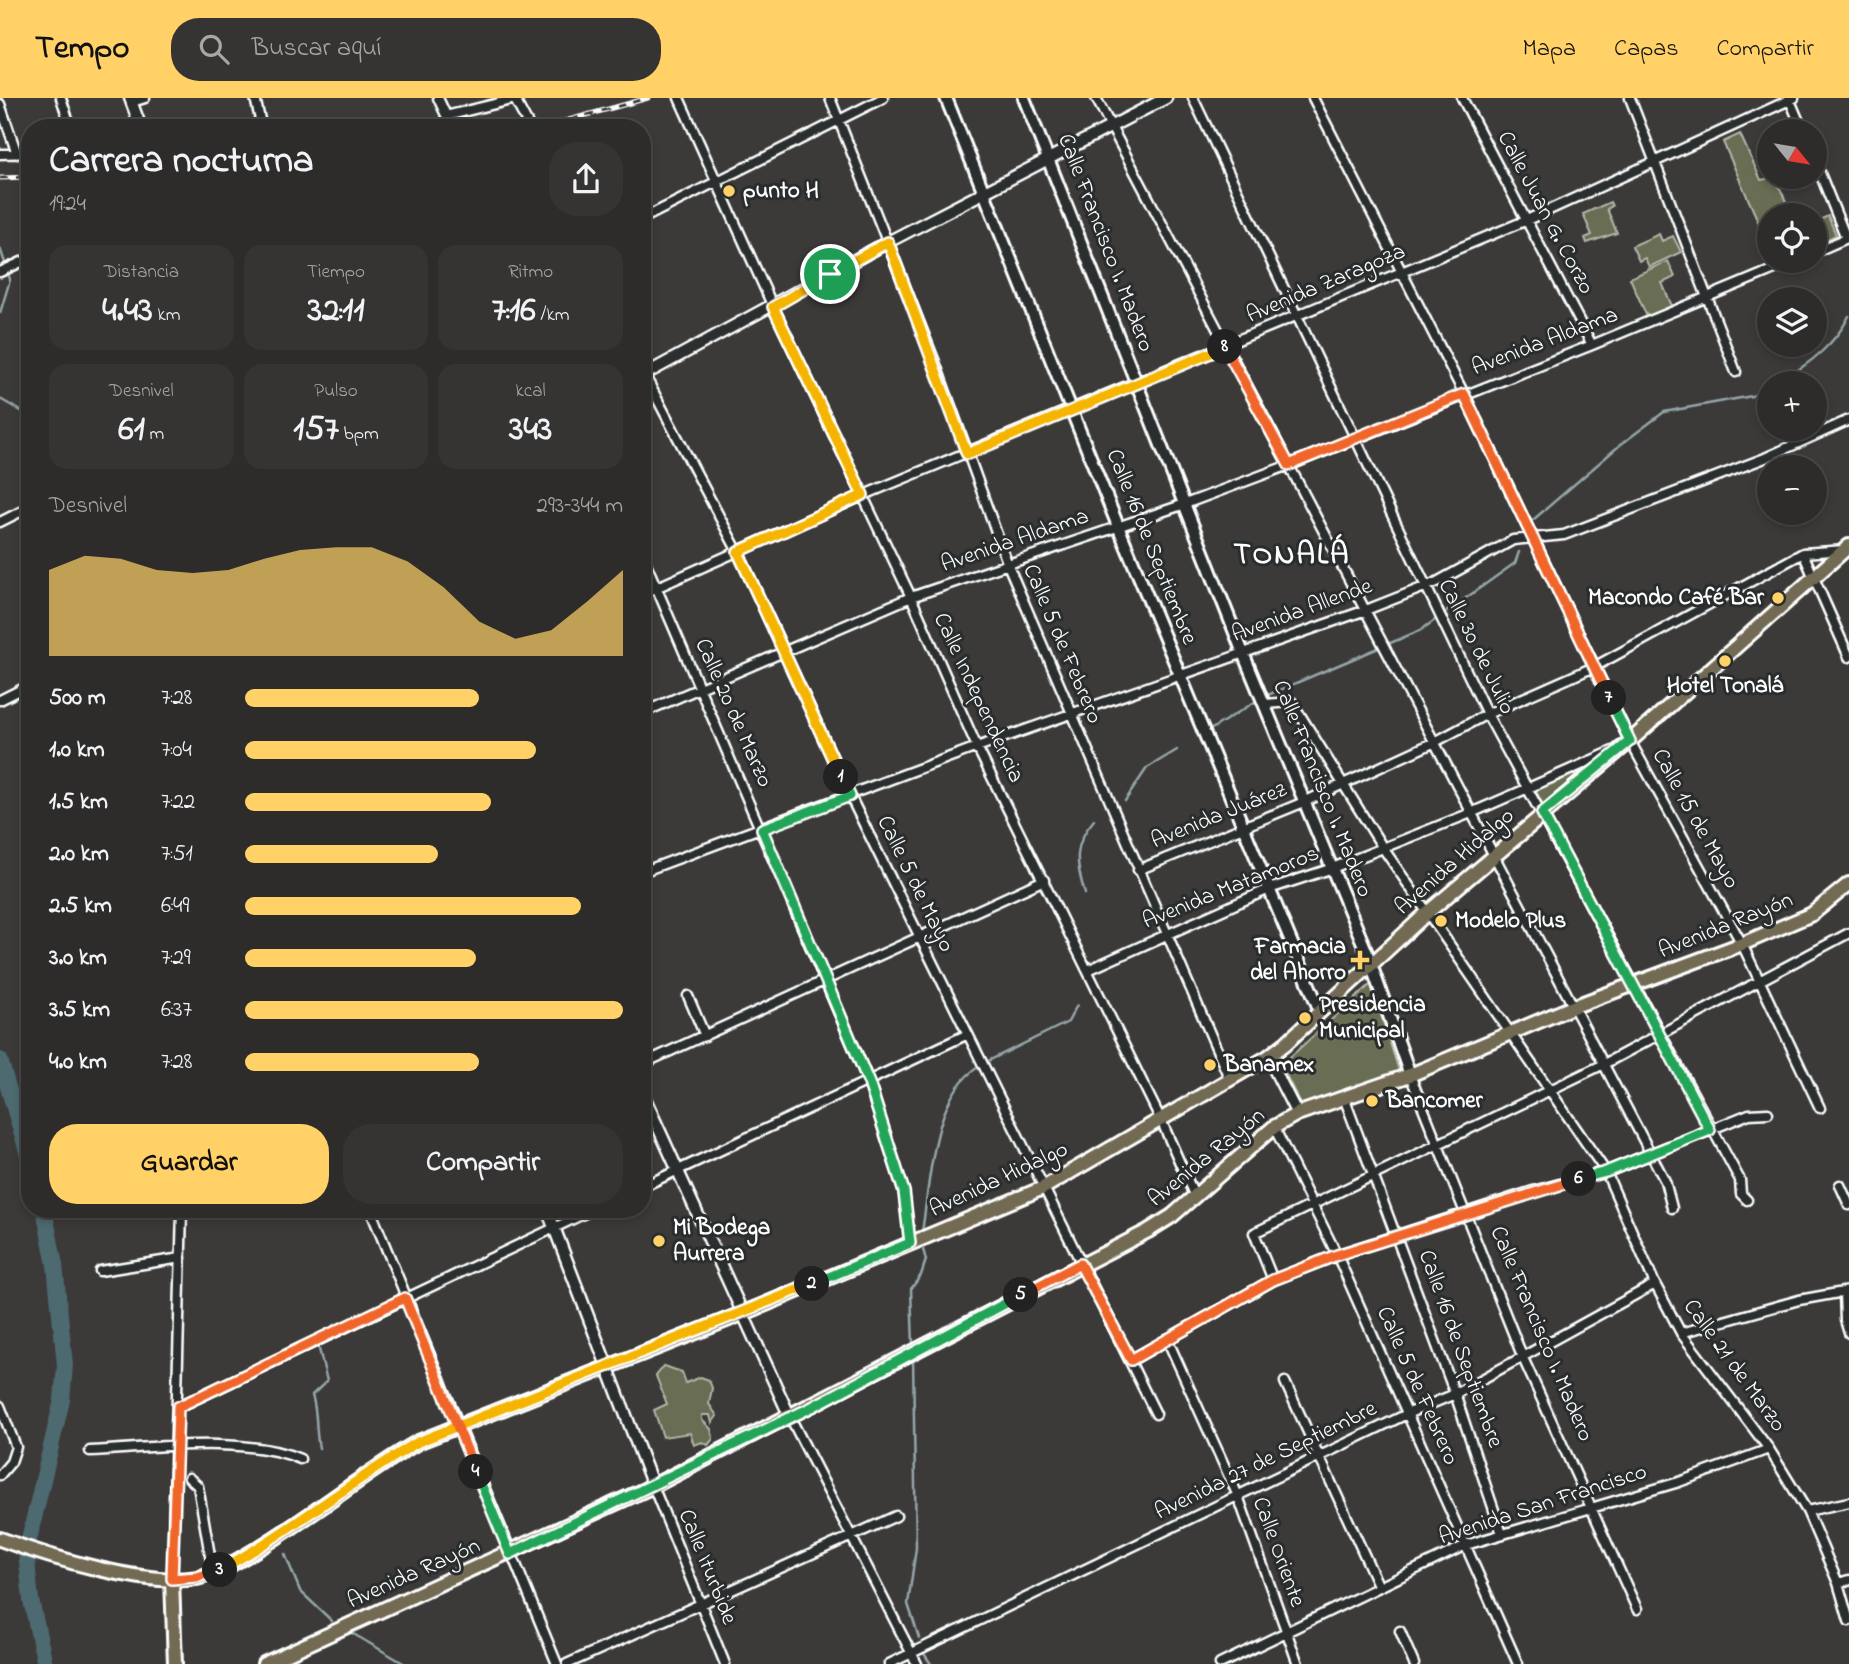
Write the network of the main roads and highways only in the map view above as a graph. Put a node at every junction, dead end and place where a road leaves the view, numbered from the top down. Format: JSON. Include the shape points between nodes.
{"nodes":[{"id":1,"x":946,"y":98,"type":"edge"},
{"id":2,"x":1024,"y":98,"type":"edge"},
{"id":3,"x":1847,"y":548,"type":"edge"},
{"id":4,"x":1849,"y":884,"type":"edge"},
{"id":5,"x":1371,"y":964,"type":"junction"},
{"id":6,"x":1320,"y":1010,"type":"junction"},
{"id":7,"x":1409,"y":1075,"type":"junction"},
{"id":8,"x":4,"y":1537,"type":"edge"},
{"id":9,"x":172,"y":1579,"type":"junction"},
{"id":10,"x":175,"y":1664,"type":"edge"},
{"id":11,"x":264,"y":1664,"type":"edge"}],
"edges":[{"from":1,"to":6,"type":"main road","name":"Calle 16 de Septiembre"},
{"from":2,"to":5,"type":"main road","name":"Calle Francisco I. Madero"},
{"from":3,"to":5,"type":"main road","name":"Avenida Hidalgo"},
{"from":4,"to":7,"type":"main road","name":"Avenida Rayón","via":[[1812,914]]},
{"from":5,"to":6,"type":"main road","name":"Avenida Hidalgo"},
{"from":5,"to":7,"type":"main road","name":"Calle Francisco I. Madero"},
{"from":6,"to":9,"type":"main road","name":"Avenida Hidalgo","via":[[1268,1057],[1043,1188],[418,1442],[274,1539],[213,1573]]},
{"from":7,"to":11,"type":"main road","name":"Avenida Rayón","via":[[1274,1127],[1195,1197],[1148,1231],[790,1418],[510,1554]]},
{"from":8,"to":9,"type":"main road","name":"Avenida Hidalgo","via":[[63,1558],[135,1576]]},
{"from":9,"to":10,"type":"main road"}]}
